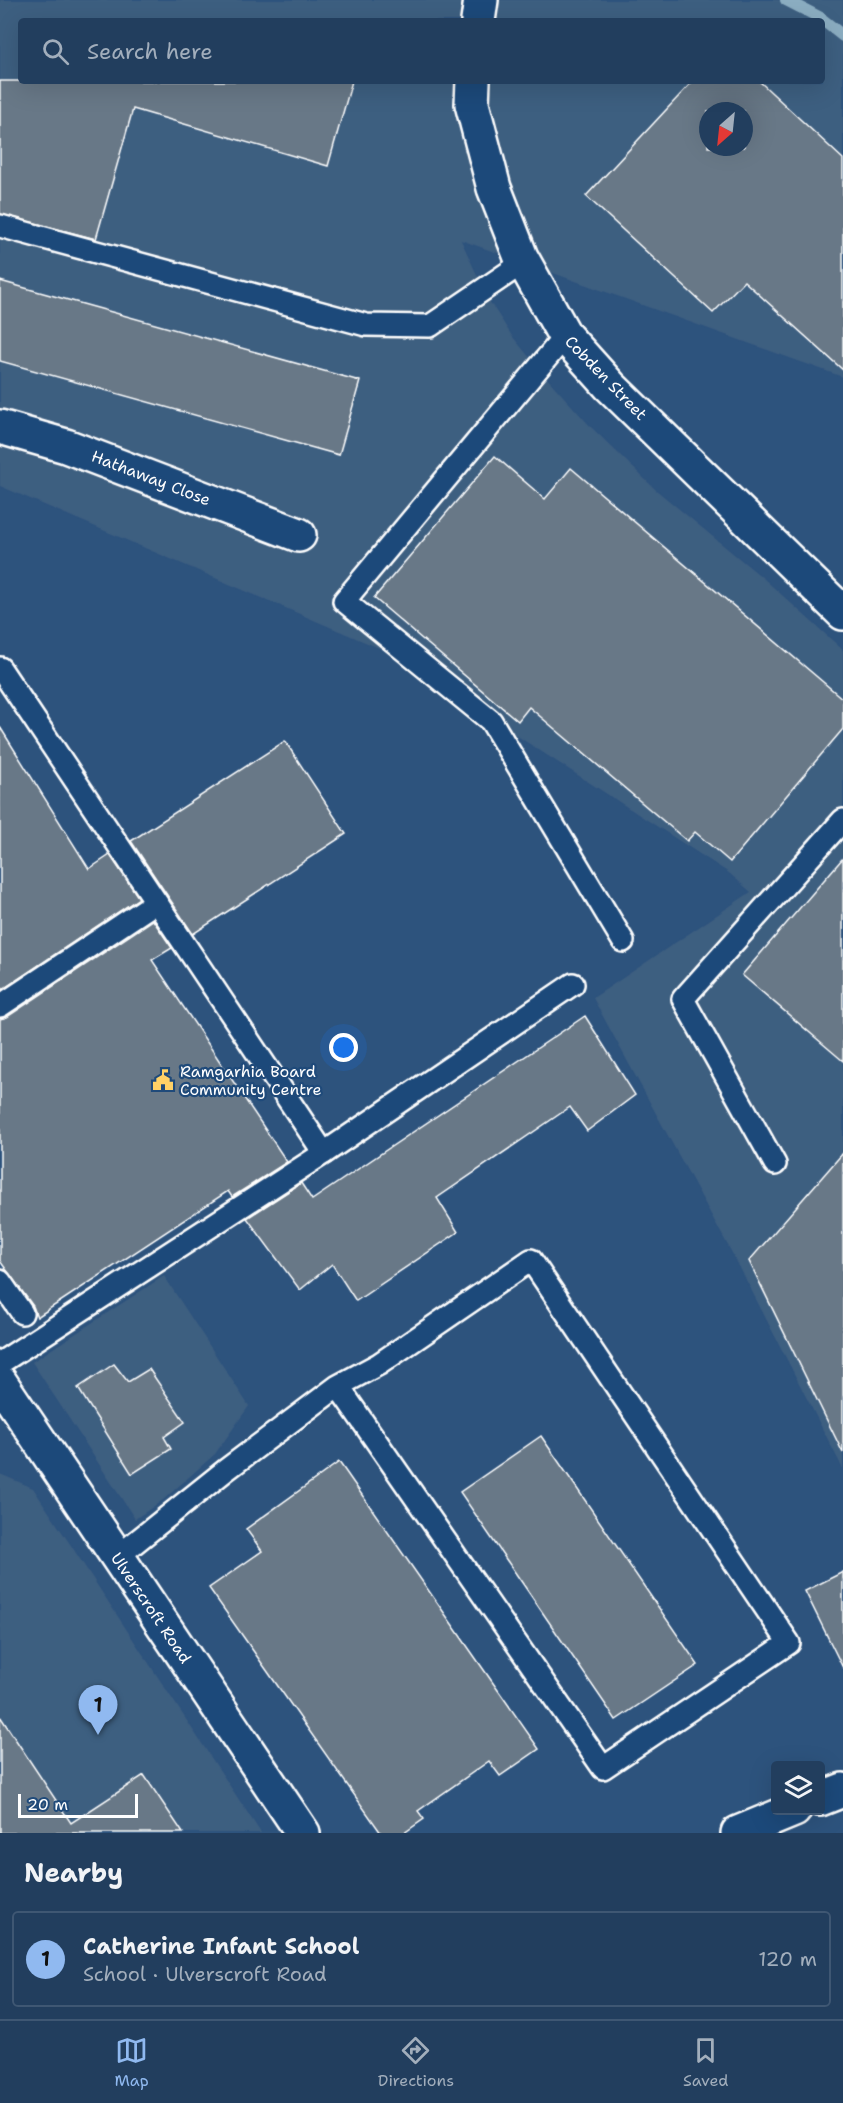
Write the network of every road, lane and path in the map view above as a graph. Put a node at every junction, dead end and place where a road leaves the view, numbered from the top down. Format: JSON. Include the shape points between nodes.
{"nodes":[{"id":1,"x":482,"y":0,"type":"edge"},
{"id":2,"x":479,"y":18,"type":"edge"},
{"id":3,"x":473,"y":84,"type":"edge"},
{"id":4,"x":0,"y":226,"type":"edge"},
{"id":5,"x":524,"y":262,"type":"junction"},
{"id":6,"x":564,"y":336,"type":"junction"},
{"id":7,"x":0,"y":427,"type":"edge"},
{"id":8,"x":299,"y":535,"type":"dead end"},
{"id":9,"x":843,"y":612,"type":"edge"},
{"id":10,"x":0,"y":668,"type":"edge"},
{"id":11,"x":9,"y":699,"type":"edge"},
{"id":12,"x":843,"y":820,"type":"edge"},
{"id":13,"x":156,"y":902,"type":"junction"},
{"id":14,"x":623,"y":941,"type":"dead end"},
{"id":15,"x":573,"y":984,"type":"dead end"},
{"id":16,"x":0,"y":1006,"type":"edge"},
{"id":17,"x":324,"y":1153,"type":"junction"},
{"id":18,"x":775,"y":1164,"type":"dead end"},
{"id":19,"x":0,"y":1281,"type":"edge"},
{"id":20,"x":21,"y":1313,"type":"dead end"},
{"id":21,"x":2,"y":1384,"type":"edge"},
{"id":22,"x":338,"y":1386,"type":"junction"},
{"id":23,"x":117,"y":1557,"type":"junction"},
{"id":24,"x":843,"y":1790,"type":"edge"},
{"id":25,"x":825,"y":1797,"type":"edge"},
{"id":26,"x":782,"y":1815,"type":"edge"},
{"id":27,"x":303,"y":1833,"type":"edge"},
{"id":28,"x":738,"y":1833,"type":"edge"}],
"edges":[{"from":1,"to":2,"type":"street"},
{"from":3,"to":5,"type":"street","name":"Cobden Street","via":[[472,104],[495,188]]},
{"from":4,"to":5,"type":"lane","via":[[366,325],[430,326]]},
{"from":5,"to":6,"type":"street","name":"Cobden Street"},
{"from":6,"to":9,"type":"street","name":"Cobden Street","via":[[610,386]]},
{"from":6,"to":14,"type":"lane","via":[[344,601],[491,721]]},
{"from":7,"to":8,"type":"street","name":"Hathaway Close","via":[[66,446]]},
{"from":10,"to":11,"type":"lane"},
{"from":11,"to":13,"type":"lane"},
{"from":12,"to":18,"type":"lane","via":[[683,999]]},
{"from":13,"to":16,"type":"lane"},
{"from":13,"to":17,"type":"lane"},
{"from":15,"to":17,"type":"lane"},
{"from":17,"to":21,"type":"lane"},
{"from":19,"to":20,"type":"lane"},
{"from":21,"to":23,"type":"street","name":"Ulverscroft Road"},
{"from":22,"to":22,"type":"lane","via":[[379,1364],[531,1260],[789,1643],[603,1768]]},
{"from":22,"to":23,"type":"lane"},
{"from":23,"to":27,"type":"street","name":"Ulverscroft Road"},
{"from":24,"to":25,"type":"street"},
{"from":26,"to":28,"type":"street"}]}
